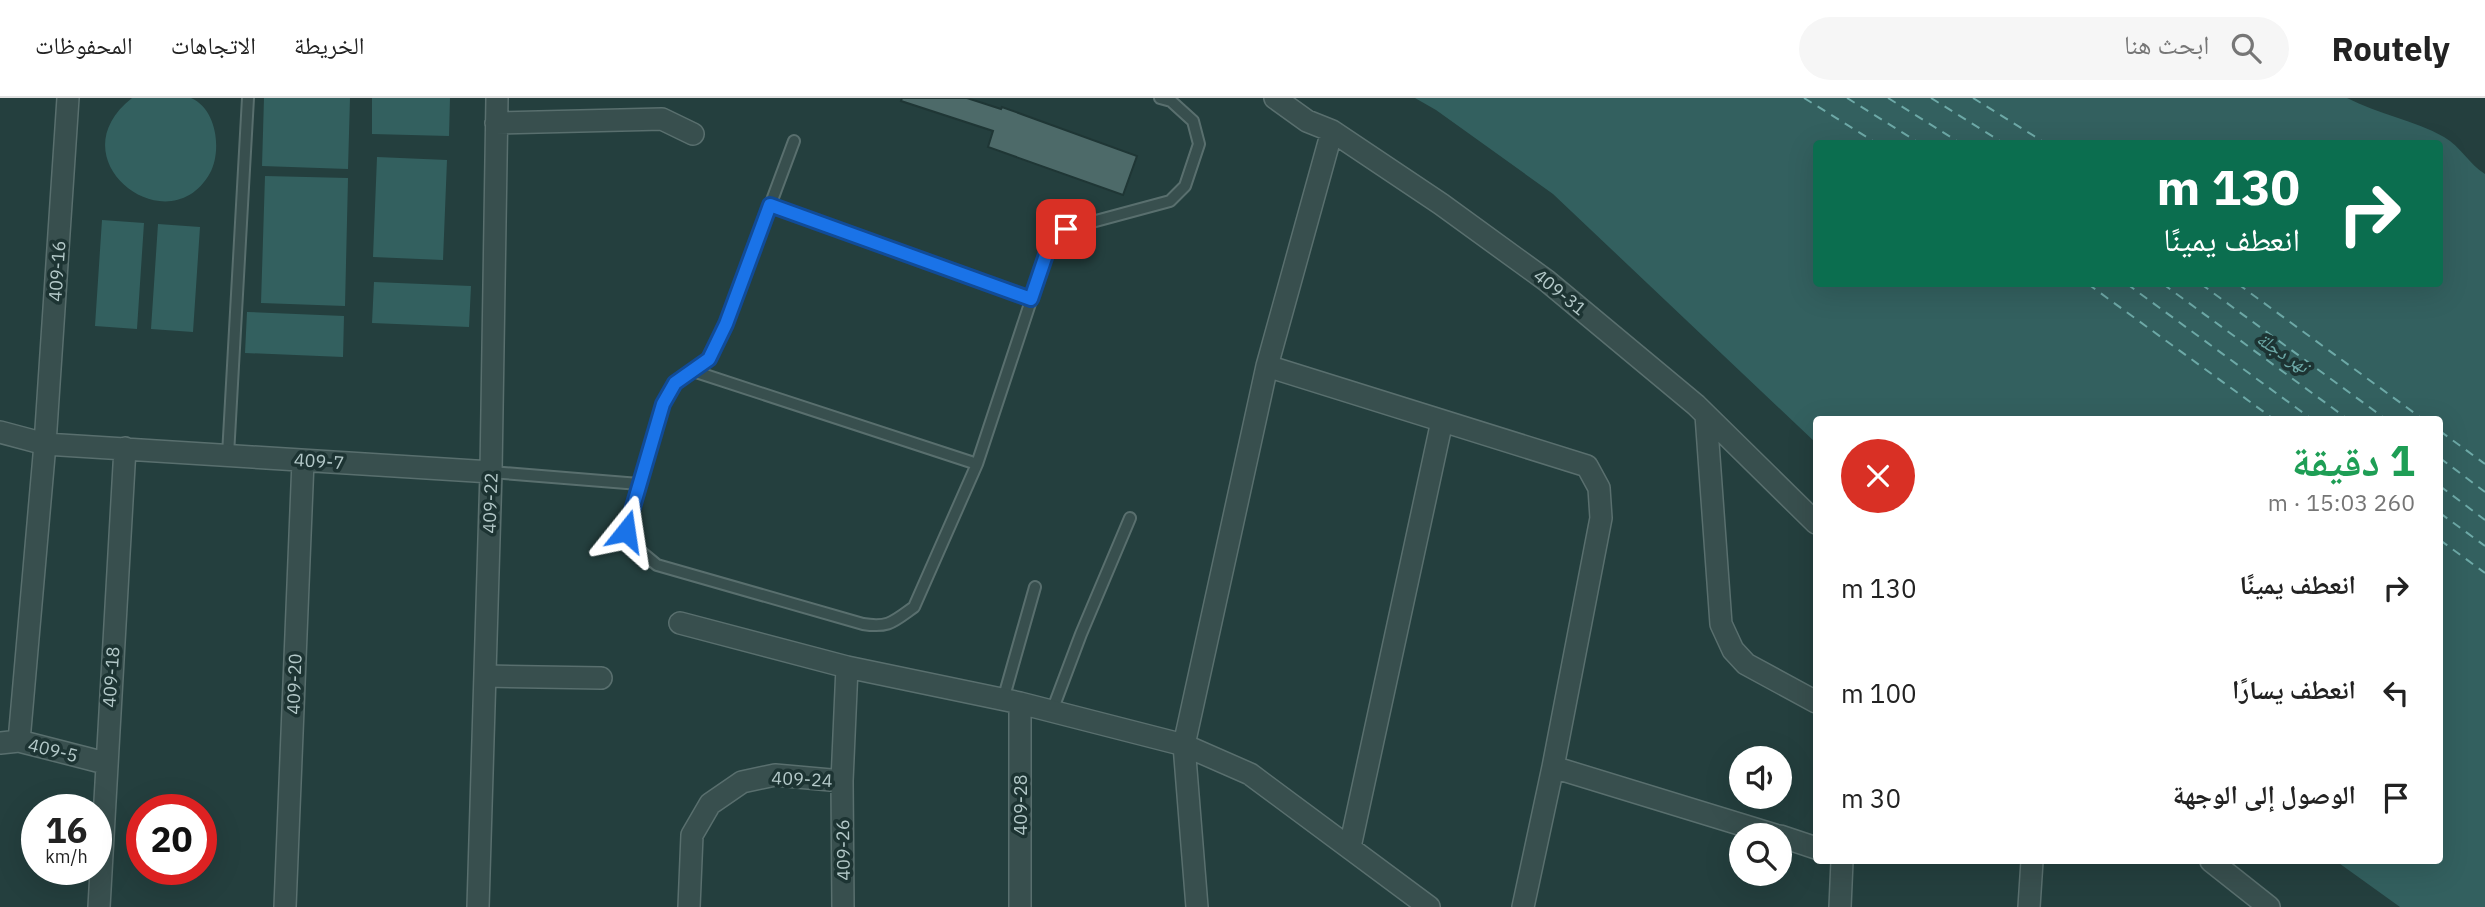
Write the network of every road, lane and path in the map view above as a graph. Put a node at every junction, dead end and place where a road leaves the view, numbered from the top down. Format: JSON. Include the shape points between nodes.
{"nodes":[{"id":1,"x":68,"y":98,"type":"edge"},
{"id":2,"x":248,"y":98,"type":"edge"},
{"id":3,"x":497,"y":98,"type":"edge"},
{"id":4,"x":1160,"y":98,"type":"edge"},
{"id":5,"x":1275,"y":98,"type":"edge"},
{"id":6,"x":496,"y":123,"type":"junction"},
{"id":7,"x":1332,"y":131,"type":"junction"},
{"id":8,"x":693,"y":134,"type":"dead end"},
{"id":9,"x":794,"y":141,"type":"dead end"},
{"id":10,"x":770,"y":205,"type":"junction"},
{"id":11,"x":1031,"y":299,"type":"junction"},
{"id":12,"x":1267,"y":366,"type":"junction"},
{"id":13,"x":694,"y":371,"type":"junction"},
{"id":14,"x":1706,"y":415,"type":"junction"},
{"id":15,"x":1441,"y":421,"type":"junction"},
{"id":16,"x":0,"y":432,"type":"edge"},
{"id":17,"x":45,"y":444,"type":"junction"},
{"id":18,"x":125,"y":448,"type":"junction"},
{"id":19,"x":228,"y":455,"type":"junction"},
{"id":20,"x":303,"y":461,"type":"junction"},
{"id":21,"x":977,"y":464,"type":"junction"},
{"id":22,"x":491,"y":472,"type":"junction"},
{"id":23,"x":639,"y":484,"type":"junction"},
{"id":24,"x":1130,"y":518,"type":"dead end"},
{"id":25,"x":1813,"y":520,"type":"edge"},
{"id":26,"x":1035,"y":587,"type":"dead end"},
{"id":27,"x":680,"y":623,"type":"dead end"},
{"id":28,"x":847,"y":667,"type":"junction"},
{"id":29,"x":485,"y":676,"type":"junction"},
{"id":30,"x":601,"y":678,"type":"dead end"},
{"id":31,"x":1813,"y":700,"type":"edge"},
{"id":32,"x":1012,"y":702,"type":"junction"},
{"id":33,"x":1052,"y":711,"type":"junction"},
{"id":34,"x":10,"y":742,"type":"edge"},
{"id":35,"x":1184,"y":745,"type":"junction"},
{"id":36,"x":105,"y":763,"type":"junction"},
{"id":37,"x":1553,"y":767,"type":"junction"},
{"id":38,"x":842,"y":781,"type":"junction"},
{"id":39,"x":1736,"y":823,"type":"edge"},
{"id":40,"x":1792,"y":840,"type":"edge"},
{"id":41,"x":1350,"y":847,"type":"junction"},
{"id":42,"x":1813,"y":847,"type":"edge"},
{"id":43,"x":1842,"y":864,"type":"edge"},
{"id":44,"x":2032,"y":864,"type":"edge"},
{"id":45,"x":2215,"y":864,"type":"edge"},
{"id":46,"x":99,"y":907,"type":"edge"},
{"id":47,"x":285,"y":907,"type":"edge"},
{"id":48,"x":478,"y":907,"type":"edge"},
{"id":49,"x":689,"y":907,"type":"edge"},
{"id":50,"x":843,"y":907,"type":"edge"},
{"id":51,"x":1020,"y":907,"type":"edge"},
{"id":52,"x":1197,"y":907,"type":"edge"},
{"id":53,"x":1429,"y":907,"type":"edge"},
{"id":54,"x":1523,"y":907,"type":"edge"},
{"id":55,"x":1840,"y":907,"type":"edge"},
{"id":56,"x":2029,"y":907,"type":"edge"},
{"id":57,"x":2269,"y":907,"type":"edge"}],
"edges":[{"from":1,"to":17,"type":"street","name":"409-16"},
{"from":2,"to":19,"type":"lane"},
{"from":3,"to":6,"type":"street","name":"409-22"},
{"from":4,"to":11,"type":"lane","via":[[1171,101],[1193,121],[1199,144],[1185,186],[1170,201],[1066,229],[1051,240]]},
{"from":5,"to":7,"type":"street","name":"409-31","via":[[1307,121]]},
{"from":6,"to":8,"type":"street","via":[[662,119]]},
{"from":6,"to":22,"type":"street","name":"409-22"},
{"from":7,"to":12,"type":"street"},
{"from":7,"to":14,"type":"street","name":"409-31","via":[[1547,281]]},
{"from":9,"to":10,"type":"lane"},
{"from":10,"to":11,"type":"lane"},
{"from":10,"to":13,"type":"lane","via":[[726,324],[709,359]]},
{"from":11,"to":21,"type":"lane"},
{"from":12,"to":15,"type":"street"},
{"from":12,"to":35,"type":"street"},
{"from":13,"to":21,"type":"lane"},
{"from":13,"to":23,"type":"lane","via":[[675,383],[663,404]]},
{"from":14,"to":25,"type":"street","name":"409-31"},
{"from":14,"to":31,"type":"street","via":[[1721,624],[1733,650],[1746,664]]},
{"from":15,"to":37,"type":"street","via":[[1587,466],[1599,488],[1601,518]]},
{"from":15,"to":41,"type":"street"},
{"from":16,"to":17,"type":"street","name":"409-7"},
{"from":17,"to":18,"type":"street","name":"409-7"},
{"from":17,"to":34,"type":"street","name":"409-16"},
{"from":18,"to":19,"type":"street","name":"409-7"},
{"from":18,"to":36,"type":"street","name":"409-18"},
{"from":19,"to":20,"type":"street","name":"409-7"},
{"from":20,"to":22,"type":"street","name":"409-7"},
{"from":20,"to":47,"type":"street","name":"409-20"},
{"from":21,"to":23,"type":"lane","via":[[914,607],[882,627],[657,565],[634,546],[626,531]]},
{"from":22,"to":23,"type":"lane","name":"409-7"},
{"from":22,"to":29,"type":"street","name":"409-22"},
{"from":24,"to":33,"type":"lane"},
{"from":26,"to":32,"type":"lane"},
{"from":27,"to":28,"type":"street"},
{"from":28,"to":32,"type":"street"},
{"from":28,"to":38,"type":"street","name":"409-26"},
{"from":29,"to":30,"type":"street"},
{"from":29,"to":48,"type":"street","name":"409-22"},
{"from":32,"to":33,"type":"street"},
{"from":32,"to":51,"type":"street","name":"409-28"},
{"from":33,"to":35,"type":"street"},
{"from":34,"to":36,"type":"street","name":"409-5"},
{"from":35,"to":41,"type":"street","via":[[1250,774]]},
{"from":35,"to":52,"type":"street"},
{"from":36,"to":46,"type":"street","name":"409-18"},
{"from":37,"to":39,"type":"street"},
{"from":37,"to":54,"type":"street"},
{"from":38,"to":49,"type":"street","name":"409-24","via":[[775,775],[742,782],[710,804],[692,835]]},
{"from":38,"to":50,"type":"street","name":"409-26"},
{"from":40,"to":42,"type":"street"},
{"from":41,"to":53,"type":"street"},
{"from":43,"to":55,"type":"street"},
{"from":44,"to":56,"type":"street"},
{"from":45,"to":57,"type":"street"}]}
